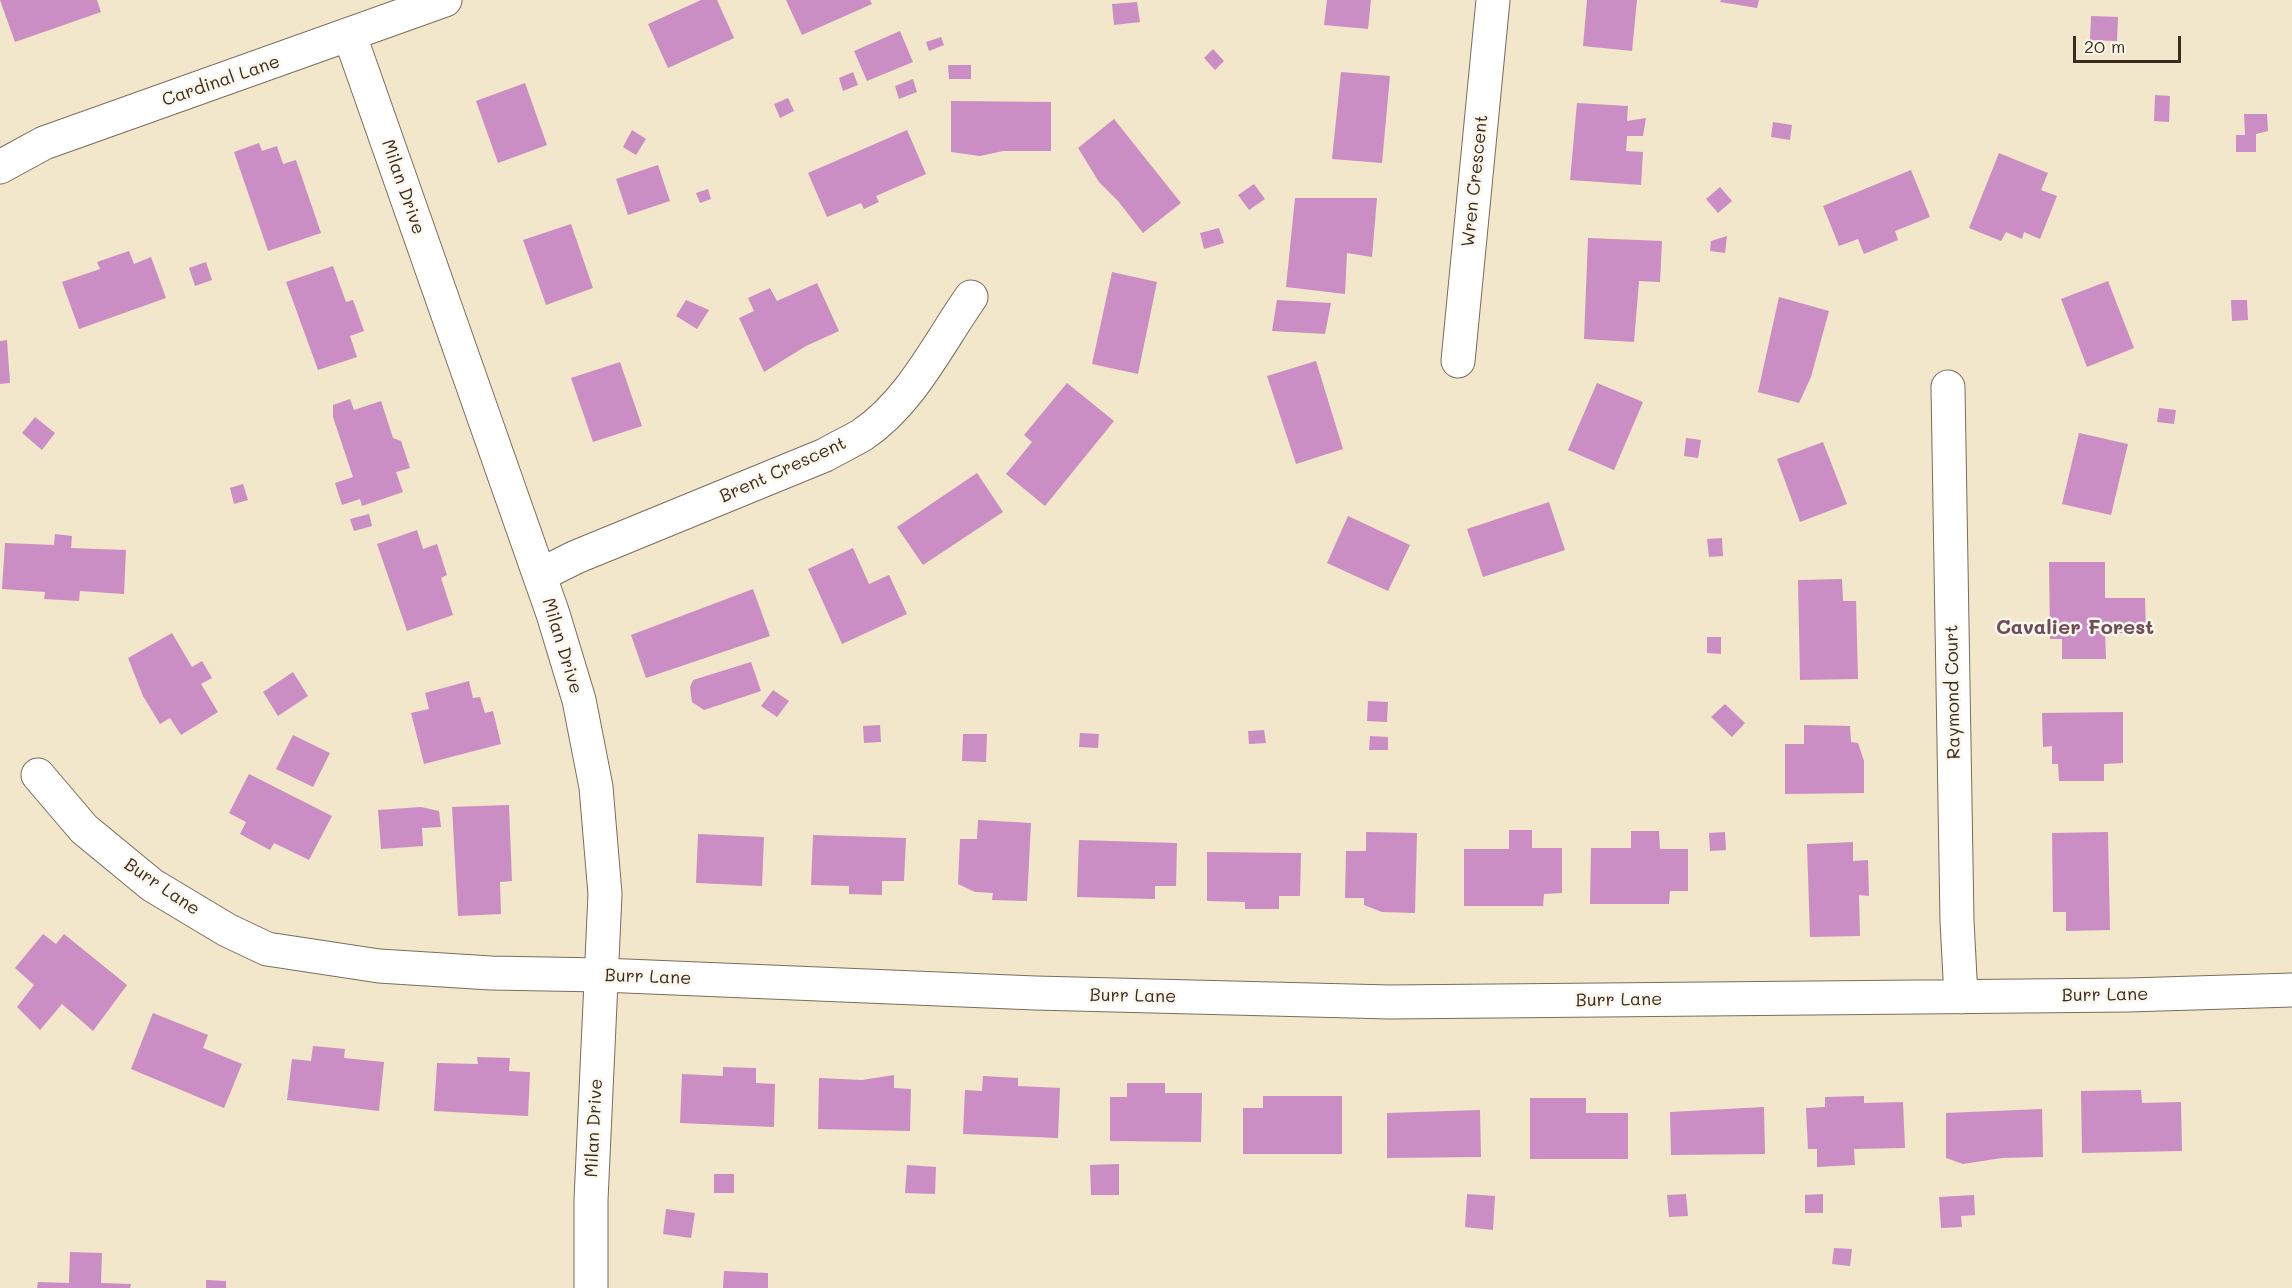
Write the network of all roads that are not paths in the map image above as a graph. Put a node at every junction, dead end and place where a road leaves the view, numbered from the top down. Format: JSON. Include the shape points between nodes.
{"nodes":[{"id":1,"x":445,"y":0,"type":"edge"},
{"id":2,"x":1493,"y":0,"type":"edge"},
{"id":3,"x":350,"y":36,"type":"junction"},
{"id":4,"x":0,"y":167,"type":"edge"},
{"id":5,"x":971,"y":297,"type":"dead end"},
{"id":6,"x":1458,"y":361,"type":"dead end"},
{"id":7,"x":1948,"y":387,"type":"dead end"},
{"id":8,"x":540,"y":575,"type":"junction"},
{"id":9,"x":38,"y":775,"type":"dead end"},
{"id":10,"x":602,"y":975,"type":"junction"},
{"id":11,"x":2292,"y":990,"type":"edge"},
{"id":12,"x":1962,"y":997,"type":"junction"},
{"id":13,"x":591,"y":1288,"type":"edge"}],
"edges":[{"from":1,"to":3,"type":"street","name":"Cardinal Lane"},
{"from":2,"to":6,"type":"street","name":"Wren Crescent"},
{"from":3,"to":4,"type":"street","name":"Cardinal Lane","via":[[44,143]]},
{"from":3,"to":8,"type":"street","name":"Milan Drive"},
{"from":5,"to":8,"type":"street","name":"Brent Crescent","via":[[922,373],[895,406],[862,434],[825,455]]},
{"from":7,"to":12,"type":"street","name":"Raymond Court","via":[[1957,921]]},
{"from":8,"to":10,"type":"street","name":"Milan Drive","via":[[579,699],[596,787],[605,894]]},
{"from":9,"to":10,"type":"street","name":"Burr Lane","via":[[84,829],[152,885],[267,949],[390,966],[491,974]]},
{"from":10,"to":12,"type":"street","name":"Burr Lane","via":[[1035,993],[1390,1002]]},
{"from":10,"to":13,"type":"street","name":"Milan Drive","via":[[591,1200]]},
{"from":11,"to":12,"type":"street","name":"Burr Lane"}]}
